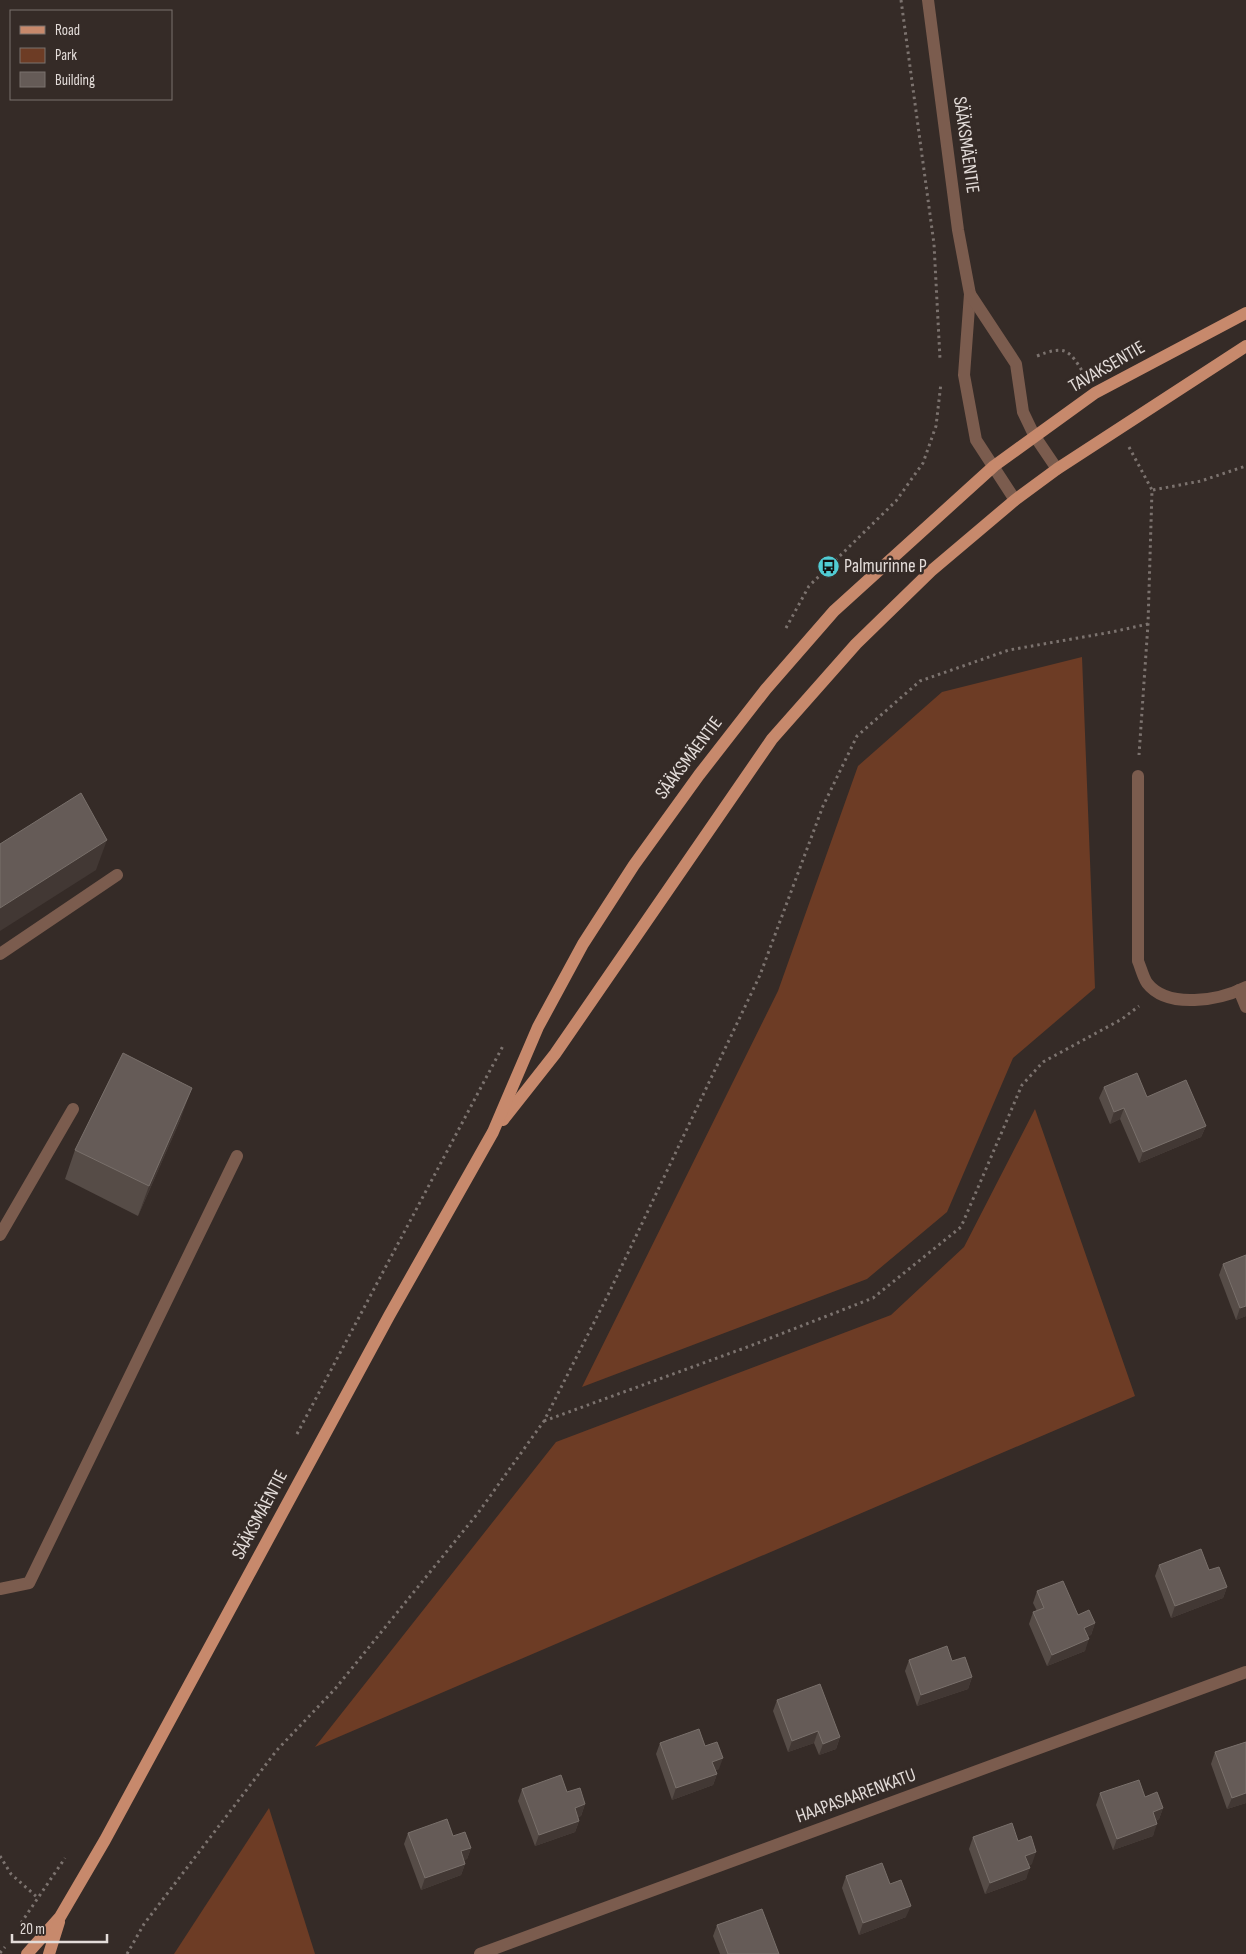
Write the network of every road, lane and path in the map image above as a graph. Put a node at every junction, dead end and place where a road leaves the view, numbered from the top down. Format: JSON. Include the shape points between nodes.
{"nodes":[{"id":1,"x":901,"y":0,"type":"edge"},
{"id":2,"x":928,"y":0,"type":"edge"},
{"id":3,"x":970,"y":294,"type":"junction"},
{"id":4,"x":1246,"y":313,"type":"edge"},
{"id":5,"x":1246,"y":346,"type":"edge"},
{"id":6,"x":1016,"y":364,"type":"junction"},
{"id":7,"x":964,"y":375,"type":"junction"},
{"id":8,"x":941,"y":377,"type":"junction"},
{"id":9,"x":1095,"y":393,"type":"junction"},
{"id":10,"x":936,"y":426,"type":"dead end"},
{"id":11,"x":1117,"y":430,"type":"junction"},
{"id":12,"x":1034,"y":436,"type":"junction"},
{"id":13,"x":994,"y":466,"type":"junction"},
{"id":14,"x":1246,"y":466,"type":"edge"},
{"id":15,"x":1057,"y":469,"type":"junction"},
{"id":16,"x":1152,"y":490,"type":"junction"},
{"id":17,"x":1015,"y":500,"type":"junction"},
{"id":18,"x":1148,"y":624,"type":"junction"},
{"id":19,"x":1138,"y":776,"type":"joint"},
{"id":20,"x":117,"y":876,"type":"dead end"},
{"id":21,"x":0,"y":954,"type":"edge"},
{"id":22,"x":1243,"y":988,"type":"edge"},
{"id":23,"x":1157,"y":992,"type":"junction"},
{"id":24,"x":1246,"y":1007,"type":"edge"},
{"id":25,"x":73,"y":1109,"type":"dead end"},
{"id":26,"x":493,"y":1132,"type":"junction"},
{"id":27,"x":237,"y":1156,"type":"dead end"},
{"id":28,"x":0,"y":1235,"type":"edge"},
{"id":29,"x":544,"y":1421,"type":"junction"},
{"id":30,"x":0,"y":1589,"type":"edge"},
{"id":31,"x":1246,"y":1672,"type":"edge"},
{"id":32,"x":0,"y":1856,"type":"edge"},
{"id":33,"x":38,"y":1898,"type":"dead end"},
{"id":34,"x":60,"y":1917,"type":"junction"},
{"id":35,"x":26,"y":1954,"type":"edge"},
{"id":36,"x":49,"y":1954,"type":"edge"},
{"id":37,"x":127,"y":1954,"type":"edge"},
{"id":38,"x":480,"y":1954,"type":"edge"}],
"edges":[{"from":1,"to":8,"type":"path","via":[[934,244]]},
{"from":2,"to":3,"type":"street","name":"SÄÄKSMÄENTIE","via":[[958,230]]},
{"from":3,"to":6,"type":"street","name":"SÄÄKSMÄENTIE"},
{"from":3,"to":7,"type":"street","name":"SÄÄKSMÄENTIE"},
{"from":4,"to":9,"type":"main road","name":"TAVAKSENTIE"},
{"from":5,"to":11,"type":"main road"},
{"from":6,"to":9,"type":"path","via":[[1058,348],[1069,352]]},
{"from":6,"to":12,"type":"street","name":"SÄÄKSMÄENTIE","via":[[1023,412]]},
{"from":7,"to":8,"type":"path"},
{"from":7,"to":13,"type":"street","name":"SÄÄKSMÄENTIE","via":[[976,440]]},
{"from":8,"to":10,"type":"path"},
{"from":9,"to":12,"type":"main road","name":"TAVAKSENTIE"},
{"from":11,"to":15,"type":"main road"},
{"from":11,"to":16,"type":"path"},
{"from":12,"to":13,"type":"main road","name":"TAVAKSENTIE"},
{"from":12,"to":15,"type":"street","name":"SÄÄKSMÄENTIE"},
{"from":13,"to":17,"type":"street","name":"SÄÄKSMÄENTIE"},
{"from":13,"to":26,"type":"main road","name":"SÄÄKSMÄENTIE","via":[[834,610],[766,689],[699,775],[634,865],[584,944],[538,1027]]},
{"from":14,"to":16,"type":"path","via":[[1202,481]]},
{"from":15,"to":17,"type":"main road","name":"SÄÄKSMÄENTIE"},
{"from":16,"to":18,"type":"path"},
{"from":17,"to":26,"type":"main road","name":"SÄÄKSMÄENTIE","via":[[931,571],[856,644],[772,739],[555,1054]]},
{"from":18,"to":19,"type":"path"},
{"from":18,"to":29,"type":"path","via":[[1009,650],[920,681],[857,736],[823,806],[760,975],[608,1296]]},
{"from":19,"to":23,"type":"street","via":[[1138,961],[1147,982]]},
{"from":20,"to":21,"type":"street"},
{"from":22,"to":23,"type":"street","via":[[1206,1000],[1180,1000]]},
{"from":22,"to":24,"type":"street"},
{"from":23,"to":29,"type":"path","via":[[1122,1019],[1043,1062],[1022,1085],[961,1227],[873,1298]]},
{"from":25,"to":28,"type":"street"},
{"from":26,"to":34,"type":"main road","name":"SÄÄKSMÄENTIE"},
{"from":27,"to":30,"type":"street","via":[[29,1583]]},
{"from":29,"to":37,"type":"path","via":[[478,1513],[335,1689],[277,1750],[144,1924]]},
{"from":31,"to":38,"type":"street","name":"HAAPASAARENKATU"},
{"from":32,"to":33,"type":"path","via":[[11,1874]]},
{"from":34,"to":35,"type":"main road","name":"SÄÄKSMÄENTIE"},
{"from":34,"to":36,"type":"main road","name":"SÄÄKSMÄENTIE"}]}
